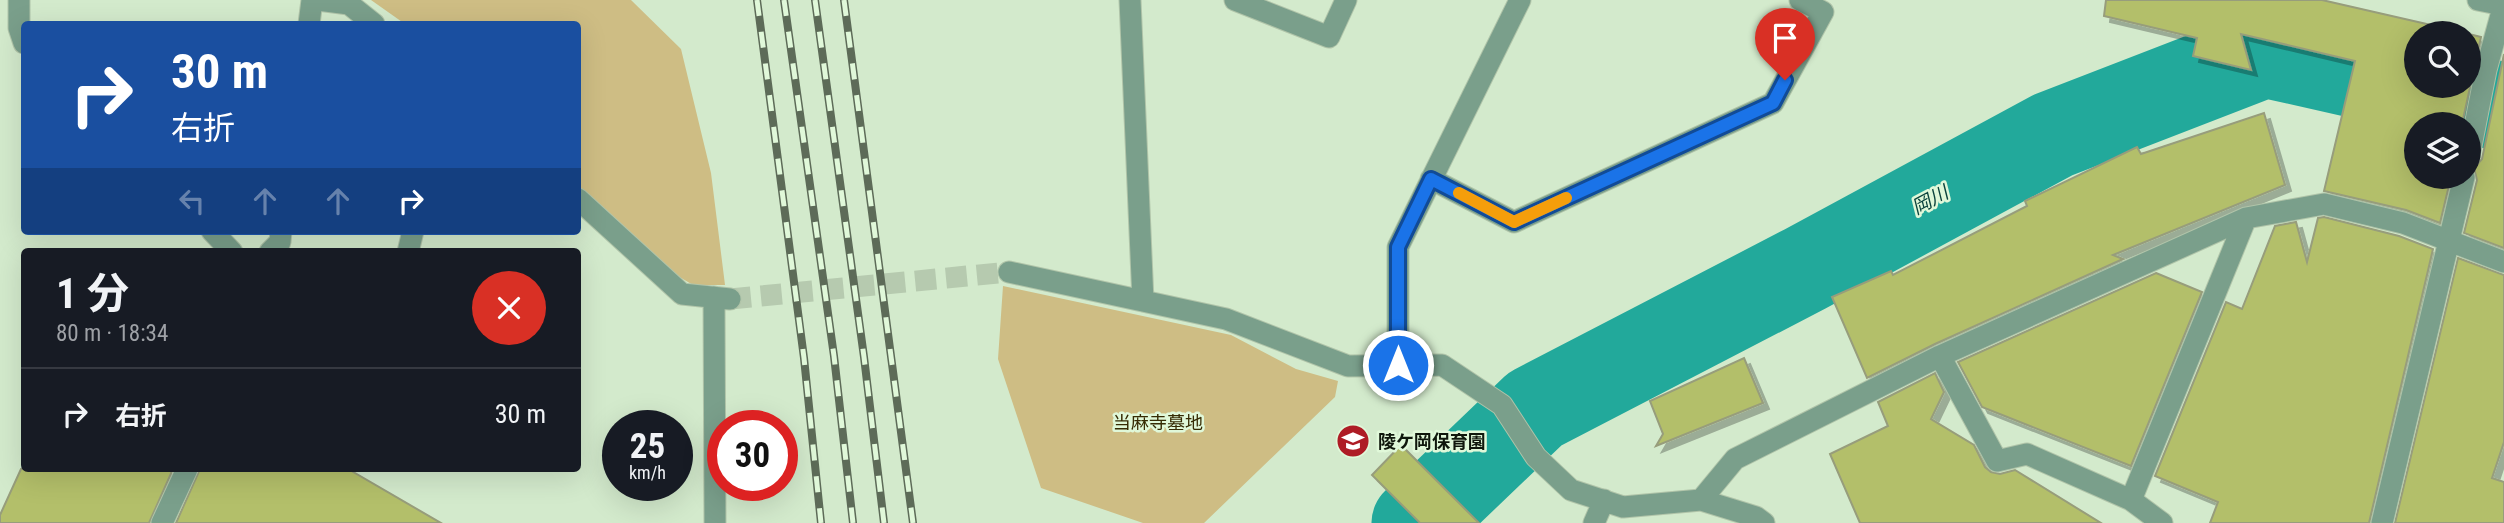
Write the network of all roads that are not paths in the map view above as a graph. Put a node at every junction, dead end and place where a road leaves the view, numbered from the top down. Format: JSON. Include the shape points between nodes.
{"nodes":[{"id":1,"x":19,"y":0,"type":"edge"},
{"id":2,"x":312,"y":0,"type":"edge"},
{"id":3,"x":318,"y":0,"type":"edge"},
{"id":4,"x":1130,"y":0,"type":"edge"},
{"id":5,"x":1235,"y":0,"type":"edge"},
{"id":6,"x":1346,"y":0,"type":"edge"},
{"id":7,"x":1520,"y":0,"type":"edge"},
{"id":8,"x":1800,"y":0,"type":"edge"},
{"id":9,"x":2478,"y":0,"type":"edge"},
{"id":10,"x":2503,"y":4,"type":"edge"},
{"id":11,"x":309,"y":21,"type":"edge"},
{"id":12,"x":370,"y":21,"type":"edge"},
{"id":13,"x":21,"y":34,"type":"edge"},
{"id":14,"x":2479,"y":112,"type":"edge"},
{"id":15,"x":1431,"y":179,"type":"junction"},
{"id":16,"x":2462,"y":189,"type":"edge"},
{"id":17,"x":581,"y":202,"type":"edge"},
{"id":18,"x":2246,"y":218,"type":"junction"},
{"id":19,"x":216,"y":235,"type":"edge"},
{"id":20,"x":2449,"y":243,"type":"junction"},
{"id":21,"x":228,"y":248,"type":"edge"},
{"id":22,"x":2504,"y":262,"type":"edge"},
{"id":23,"x":1009,"y":272,"type":"tunnel mouth"},
{"id":24,"x":1143,"y":301,"type":"junction"},
{"id":25,"x":1940,"y":356,"type":"junction"},
{"id":26,"x":1398,"y":365,"type":"junction"},
{"id":27,"x":186,"y":472,"type":"edge"},
{"id":28,"x":1604,"y":500,"type":"junction"},
{"id":29,"x":1701,"y":500,"type":"junction"},
{"id":30,"x":2131,"y":500,"type":"junction"},
{"id":31,"x":1720,"y":515,"type":"edge"},
{"id":32,"x":162,"y":523,"type":"edge"},
{"id":33,"x":715,"y":523,"type":"edge"},
{"id":34,"x":1594,"y":523,"type":"edge"},
{"id":35,"x":1764,"y":523,"type":"edge"},
{"id":36,"x":2162,"y":523,"type":"edge"},
{"id":37,"x":2382,"y":523,"type":"edge"}],
"edges":[{"from":1,"to":13,"type":"street"},
{"from":2,"to":11,"type":"street"},
{"from":3,"to":12,"type":"street","via":[[349,4]]},
{"from":4,"to":24,"type":"street"},
{"from":5,"to":6,"type":"street","via":[[1329,37]]},
{"from":7,"to":15,"type":"street"},
{"from":8,"to":15,"type":"street","via":[[1823,12],[1773,103],[1514,222]]},
{"from":9,"to":10,"type":"street"},
{"from":10,"to":14,"type":"street"},
{"from":15,"to":26,"type":"street","via":[[1398,247]]},
{"from":16,"to":20,"type":"street"},
{"from":17,"to":33,"type":"street","via":[[682,294],[722,298]]},
{"from":18,"to":20,"type":"street","via":[[2324,204],[2403,223]]},
{"from":18,"to":25,"type":"street"},
{"from":18,"to":30,"type":"street"},
{"from":19,"to":21,"type":"street"},
{"from":20,"to":22,"type":"street"},
{"from":20,"to":37,"type":"street"},
{"from":23,"to":24,"type":"street"},
{"from":24,"to":26,"type":"street","via":[[1226,319],[1348,366]]},
{"from":25,"to":29,"type":"street","via":[[1735,459]]},
{"from":25,"to":30,"type":"street","via":[[1997,461],[2026,454]]},
{"from":26,"to":28,"type":"street","via":[[1442,365],[1502,405],[1536,457],[1571,490]]},
{"from":27,"to":32,"type":"street"},
{"from":28,"to":29,"type":"street","via":[[1623,506]]},
{"from":28,"to":34,"type":"street"},
{"from":29,"to":31,"type":"street"},
{"from":30,"to":36,"type":"street"},
{"from":31,"to":35,"type":"street","via":[[1756,517]]}]}
